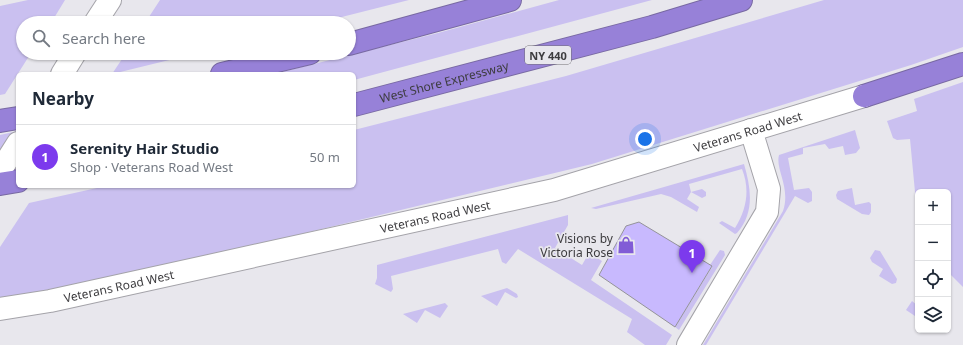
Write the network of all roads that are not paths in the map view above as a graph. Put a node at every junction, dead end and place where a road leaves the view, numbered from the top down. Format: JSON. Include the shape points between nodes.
{"nodes":[{"id":1,"x":510,"y":0,"type":"edge"},
{"id":2,"x":741,"y":0,"type":"edge"},
{"id":3,"x":356,"y":42,"type":"edge"},
{"id":4,"x":71,"y":60,"type":"edge"},
{"id":5,"x":281,"y":60,"type":"edge"},
{"id":6,"x":963,"y":64,"type":"edge"},
{"id":7,"x":63,"y":72,"type":"edge"},
{"id":8,"x":230,"y":72,"type":"edge"},
{"id":9,"x":864,"y":96,"type":"joint"},
{"id":10,"x":356,"y":104,"type":"edge"},
{"id":11,"x":16,"y":118,"type":"edge"},
{"id":12,"x":0,"y":121,"type":"edge"},
{"id":13,"x":751,"y":130,"type":"junction"},
{"id":14,"x":16,"y":146,"type":"edge"},
{"id":15,"x":0,"y":171,"type":"edge"},
{"id":16,"x":16,"y":181,"type":"edge"},
{"id":17,"x":0,"y":184,"type":"edge"},
{"id":18,"x":0,"y":309,"type":"edge"},
{"id":19,"x":688,"y":345,"type":"edge"}],
"edges":[{"from":1,"to":3,"type":"highway"},
{"from":2,"to":10,"type":"highway","name":"West Shore Expressway","number":"NY 440","via":[[645,29]]},
{"from":4,"to":7,"type":"street"},
{"from":5,"to":8,"type":"highway"},
{"from":6,"to":9,"type":"highway"},
{"from":9,"to":13,"type":"street","name":"Veterans Road West"},
{"from":11,"to":12,"type":"highway"},
{"from":13,"to":18,"type":"street","name":"Veterans Road West","via":[[554,190],[72,296]]},
{"from":13,"to":19,"type":"street","via":[[769,189],[768,212]]},
{"from":14,"to":15,"type":"street"},
{"from":16,"to":17,"type":"highway"}]}
